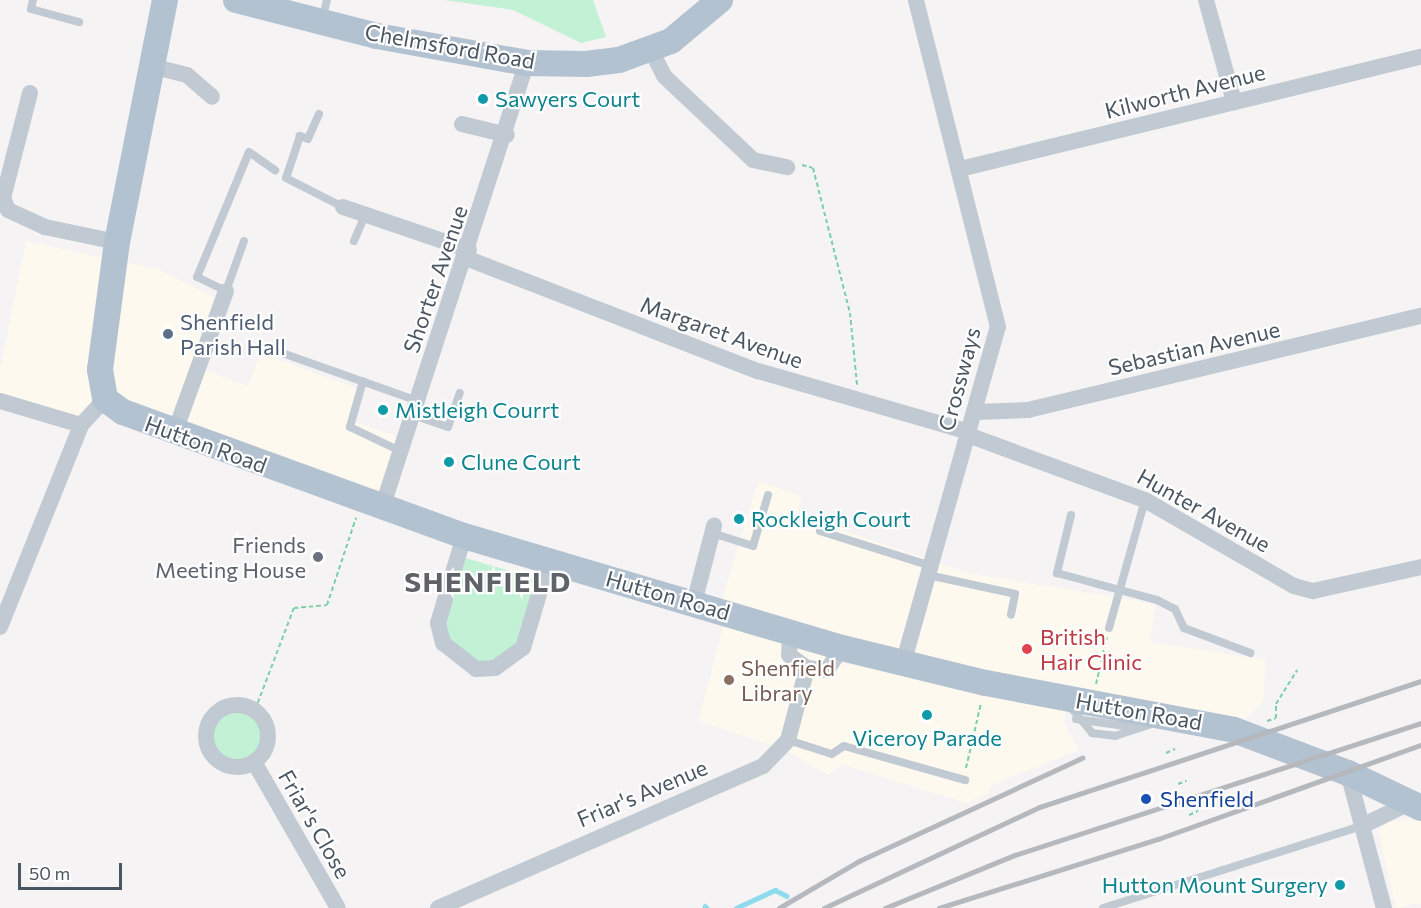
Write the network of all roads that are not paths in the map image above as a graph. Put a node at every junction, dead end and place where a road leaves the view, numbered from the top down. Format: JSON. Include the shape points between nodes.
{"nodes":[{"id":1,"x":33,"y":0,"type":"edge"},
{"id":2,"x":165,"y":0,"type":"edge"},
{"id":3,"x":236,"y":0,"type":"edge"},
{"id":4,"x":720,"y":0,"type":"edge"},
{"id":5,"x":916,"y":0,"type":"edge"},
{"id":6,"x":1206,"y":0,"type":"edge"},
{"id":7,"x":325,"y":10,"type":"edge"},
{"id":8,"x":79,"y":22,"type":"dead end"},
{"id":9,"x":651,"y":50,"type":"junction"},
{"id":10,"x":1421,"y":57,"type":"edge"},
{"id":11,"x":527,"y":63,"type":"junction"},
{"id":12,"x":151,"y":66,"type":"junction"},
{"id":13,"x":30,"y":93,"type":"dead end"},
{"id":14,"x":212,"y":97,"type":"dead end"},
{"id":15,"x":1234,"y":102,"type":"junction"},
{"id":16,"x":319,"y":114,"type":"dead end"},
{"id":17,"x":462,"y":124,"type":"dead end"},
{"id":18,"x":507,"y":135,"type":"junction"},
{"id":19,"x":787,"y":167,"type":"road end"},
{"id":20,"x":960,"y":169,"type":"junction"},
{"id":21,"x":275,"y":170,"type":"dead end"},
{"id":22,"x":344,"y":207,"type":"joint"},
{"id":23,"x":365,"y":215,"type":"junction"},
{"id":24,"x":244,"y":241,"type":"dead end"},
{"id":25,"x":354,"y":241,"type":"dead end"},
{"id":26,"x":117,"y":242,"type":"junction"},
{"id":27,"x":467,"y":254,"type":"junction"},
{"id":28,"x":226,"y":291,"type":"junction"},
{"id":29,"x":1421,"y":316,"type":"edge"},
{"id":30,"x":268,"y":348,"type":"dead end"},
{"id":31,"x":363,"y":381,"type":"junction"},
{"id":32,"x":460,"y":393,"type":"dead end"},
{"id":33,"x":105,"y":399,"type":"junction"},
{"id":34,"x":0,"y":401,"type":"edge"},
{"id":35,"x":416,"y":408,"type":"junction"},
{"id":36,"x":976,"y":412,"type":"junction"},
{"id":37,"x":81,"y":425,"type":"junction"},
{"id":38,"x":968,"y":433,"type":"junction"},
{"id":39,"x":174,"y":434,"type":"junction"},
{"id":40,"x":400,"y":451,"type":"junction"},
{"id":41,"x":768,"y":495,"type":"dead end"},
{"id":42,"x":1145,"y":500,"type":"junction"},
{"id":43,"x":372,"y":504,"type":"junction"},
{"id":44,"x":1071,"y":515,"type":"dead end"},
{"id":45,"x":713,"y":530,"type":"joint"},
{"id":46,"x":820,"y":531,"type":"dead end"},
{"id":47,"x":464,"y":536,"type":"junction"},
{"id":48,"x":549,"y":561,"type":"junction"},
{"id":49,"x":929,"y":570,"type":"junction"},
{"id":50,"x":1420,"y":570,"type":"edge"},
{"id":51,"x":1122,"y":589,"type":"junction"},
{"id":52,"x":694,"y":603,"type":"junction"},
{"id":53,"x":1011,"y":615,"type":"dead end"},
{"id":54,"x":0,"y":627,"type":"edge"},
{"id":55,"x":1109,"y":628,"type":"road end"},
{"id":56,"x":790,"y":632,"type":"junction"},
{"id":57,"x":842,"y":648,"type":"junction"},
{"id":58,"x":1251,"y":653,"type":"dead end"},
{"id":59,"x":903,"y":664,"type":"junction"},
{"id":60,"x":807,"y":668,"type":"junction"},
{"id":61,"x":788,"y":740,"type":"junction"},
{"id":62,"x":254,"y":762,"type":"junction"},
{"id":63,"x":1348,"y":773,"type":"junction"},
{"id":64,"x":965,"y":780,"type":"road end"},
{"id":65,"x":1414,"y":806,"type":"edge"},
{"id":66,"x":1365,"y":825,"type":"junction"},
{"id":67,"x":338,"y":908,"type":"edge"},
{"id":68,"x":438,"y":908,"type":"edge"},
{"id":69,"x":1102,"y":908,"type":"edge"},
{"id":70,"x":1384,"y":908,"type":"edge"}],
"edges":[{"from":1,"to":8,"type":"lane","via":[[31,9]]},
{"from":2,"to":12,"type":"main road"},
{"from":3,"to":7,"type":"main road","name":"Chelmsford Road"},
{"from":4,"to":9,"type":"main road","name":"Chelmsford Road","via":[[689,29]]},
{"from":5,"to":20,"type":"street","name":"Crossways"},
{"from":6,"to":15,"type":"street"},
{"from":7,"to":11,"type":"main road","name":"Chelmsford Road"},
{"from":9,"to":11,"type":"main road","name":"Chelmsford Road","via":[[586,64]]},
{"from":9,"to":19,"type":"street","via":[[664,76],[753,160]]},
{"from":10,"to":15,"type":"street","name":"Kilworth Avenue"},
{"from":11,"to":18,"type":"street","name":"Shorter Avenue"},
{"from":12,"to":14,"type":"street","via":[[187,75]]},
{"from":12,"to":26,"type":"main road"},
{"from":13,"to":26,"type":"street","via":[[3,198],[8,210],[45,227]]},
{"from":15,"to":20,"type":"street","name":"Kilworth Avenue"},
{"from":16,"to":22,"type":"lane","via":[[308,139],[300,135],[286,178]]},
{"from":17,"to":18,"type":"street"},
{"from":18,"to":27,"type":"street","name":"Shorter Avenue"},
{"from":20,"to":36,"type":"street","name":"Crossways","via":[[998,316]]},
{"from":21,"to":28,"type":"lane","via":[[249,152],[197,277]]},
{"from":22,"to":23,"type":"street","name":"Margaret Avenue"},
{"from":23,"to":25,"type":"lane"},
{"from":23,"to":27,"type":"street","name":"Margaret Avenue"},
{"from":24,"to":28,"type":"lane"},
{"from":26,"to":33,"type":"main road","via":[[100,370]]},
{"from":27,"to":35,"type":"street","name":"Shorter Avenue"},
{"from":27,"to":38,"type":"street","name":"Margaret Avenue","via":[[737,363]]},
{"from":28,"to":39,"type":"street"},
{"from":29,"to":36,"type":"street","name":"Sebastian Avenue","via":[[1037,408]]},
{"from":30,"to":31,"type":"lane"},
{"from":31,"to":35,"type":"lane"},
{"from":31,"to":40,"type":"lane","via":[[350,426]]},
{"from":32,"to":35,"type":"lane","via":[[448,428]]},
{"from":33,"to":37,"type":"street"},
{"from":33,"to":39,"type":"main road","name":"Hutton Road"},
{"from":34,"to":37,"type":"street"},
{"from":35,"to":40,"type":"street","name":"Shorter Avenue"},
{"from":36,"to":38,"type":"street","name":"Crossways"},
{"from":37,"to":54,"type":"street"},
{"from":38,"to":42,"type":"street","name":"Hunter Avenue"},
{"from":38,"to":49,"type":"street","name":"Crossways"},
{"from":39,"to":43,"type":"main road","name":"Hutton Road"},
{"from":40,"to":43,"type":"street","name":"Shorter Avenue"},
{"from":41,"to":45,"type":"lane","via":[[753,546]]},
{"from":42,"to":50,"type":"street","name":"Hunter Avenue","via":[[1294,586],[1313,591]]},
{"from":42,"to":51,"type":"lane"},
{"from":43,"to":47,"type":"main road","name":"Hutton Road"},
{"from":44,"to":51,"type":"lane","via":[[1057,573]]},
{"from":45,"to":52,"type":"street"},
{"from":46,"to":49,"type":"lane"},
{"from":47,"to":48,"type":"main road","name":"Hutton Road"},
{"from":47,"to":48,"type":"street","via":[[438,622],[443,643],[476,669],[495,668],[523,648]]},
{"from":48,"to":52,"type":"main road","name":"Hutton Road"},
{"from":49,"to":53,"type":"lane","via":[[1015,594]]},
{"from":49,"to":59,"type":"street","name":"Crossways"},
{"from":51,"to":55,"type":"lane"},
{"from":51,"to":58,"type":"lane","via":[[1175,609],[1184,628]]},
{"from":52,"to":56,"type":"main road","name":"Hutton Road"},
{"from":56,"to":57,"type":"main road","name":"Hutton Road"},
{"from":56,"to":60,"type":"street","via":[[789,655]]},
{"from":57,"to":59,"type":"main road","name":"Hutton Road"},
{"from":57,"to":60,"type":"street","via":[[827,670]]},
{"from":59,"to":63,"type":"main road","name":"Hutton Road","via":[[1078,706],[1234,730]]},
{"from":60,"to":61,"type":"street","name":"Friar's Avenue"},
{"from":61,"to":64,"type":"lane","via":[[832,754],[844,746]]},
{"from":61,"to":68,"type":"street","name":"Friar's Avenue","via":[[763,766]]},
{"from":62,"to":62,"type":"street","name":"Friar's Close","via":[[265,750],[268,732],[255,710],[236,705],[217,712],[206,740],[224,764]]},
{"from":62,"to":67,"type":"street","name":"Friar's Close"},
{"from":63,"to":65,"type":"main road","name":"Hutton Road"},
{"from":63,"to":66,"type":"street"},
{"from":65,"to":66,"type":"street"},
{"from":66,"to":69,"type":"lane"},
{"from":66,"to":70,"type":"street"}]}
